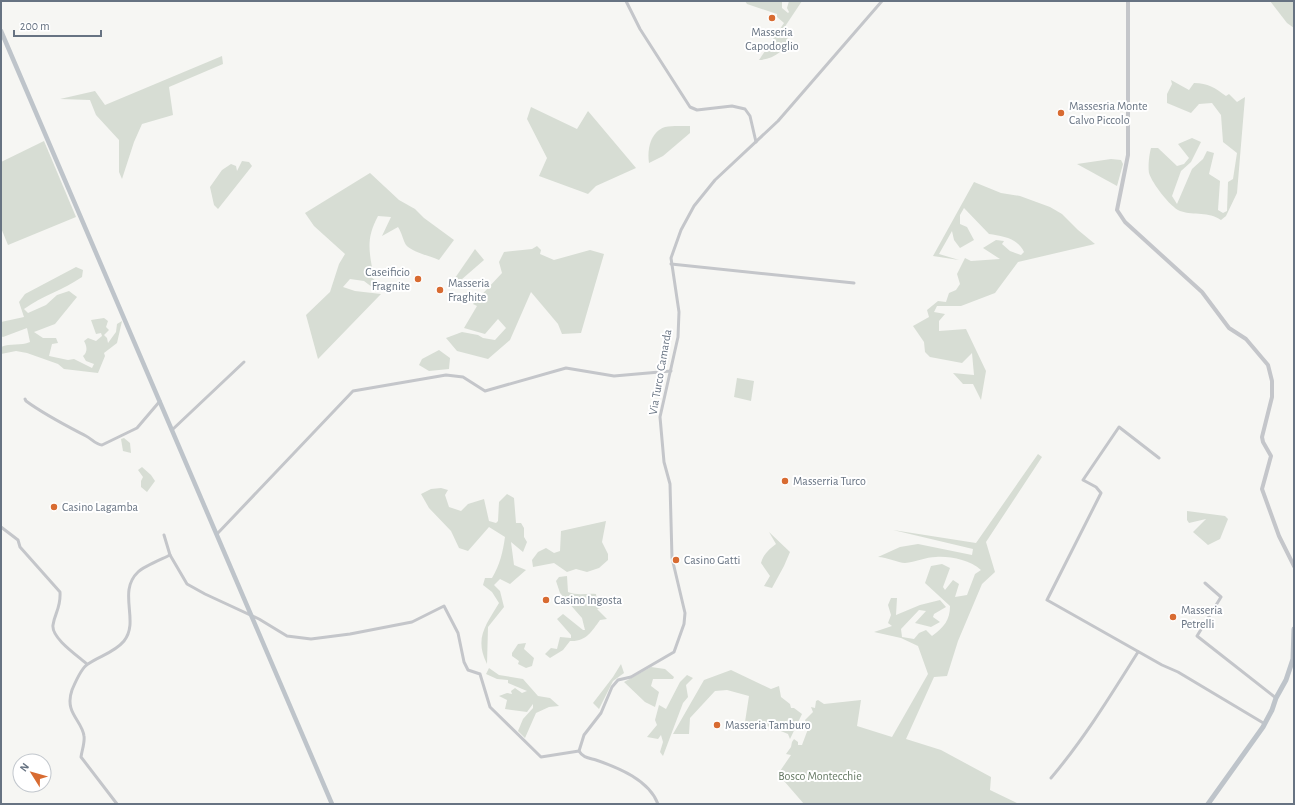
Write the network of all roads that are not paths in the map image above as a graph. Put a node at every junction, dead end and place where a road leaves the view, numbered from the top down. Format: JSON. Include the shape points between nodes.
{"nodes":[{"id":1,"x":626,"y":1,"type":"edge"},
{"id":2,"x":882,"y":1,"type":"edge"},
{"id":3,"x":1128,"y":1,"type":"edge"},
{"id":4,"x":1,"y":31,"type":"edge"},
{"id":5,"x":756,"y":142,"type":"junction"},
{"id":6,"x":671,"y":264,"type":"junction"},
{"id":7,"x":854,"y":283,"type":"dead end"},
{"id":8,"x":244,"y":362,"type":"dead end"},
{"id":9,"x":671,"y":372,"type":"junction"},
{"id":10,"x":25,"y":399,"type":"dead end"},
{"id":11,"x":160,"y":401,"type":"junction"},
{"id":12,"x":172,"y":430,"type":"junction"},
{"id":13,"x":1159,"y":458,"type":"dead end"},
{"id":14,"x":1,"y":527,"type":"edge"},
{"id":15,"x":217,"y":534,"type":"junction"},
{"id":16,"x":164,"y":535,"type":"dead end"},
{"id":17,"x":170,"y":555,"type":"junction"},
{"id":18,"x":1294,"y":566,"type":"edge"},
{"id":19,"x":1205,"y":583,"type":"dead end"},
{"id":20,"x":252,"y":616,"type":"junction"},
{"id":21,"x":1294,"y":629,"type":"edge"},
{"id":22,"x":1138,"y":652,"type":"junction"},
{"id":23,"x":87,"y":664,"type":"junction"},
{"id":24,"x":1276,"y":698,"type":"junction"},
{"id":25,"x":1265,"y":724,"type":"junction"},
{"id":26,"x":579,"y":751,"type":"junction"},
{"id":27,"x":1051,"y":778,"type":"dead end"},
{"id":28,"x":117,"y":804,"type":"edge"},
{"id":29,"x":332,"y":804,"type":"edge"},
{"id":30,"x":658,"y":804,"type":"edge"},
{"id":31,"x":1208,"y":804,"type":"edge"}],
"edges":[{"from":1,"to":5,"type":"street","via":[[640,29],[690,107],[697,110],[732,106],[745,109],[750,116]]},
{"from":2,"to":5,"type":"street","name":"Via Turco Camarda","via":[[778,121]]},
{"from":3,"to":18,"type":"street","via":[[1128,155],[1117,210],[1125,222],[1202,292],[1229,328],[1246,339],[1268,365],[1272,397],[1262,437],[1272,456],[1262,489]]},
{"from":4,"to":11,"type":"main road"},
{"from":5,"to":6,"type":"street","name":"Via Turco Camarda","via":[[715,180],[694,206],[681,230]]},
{"from":6,"to":7,"type":"street"},
{"from":6,"to":9,"type":"street","name":"Via Turco Camarda","via":[[678,312],[677,344]]},
{"from":8,"to":12,"type":"street"},
{"from":9,"to":15,"type":"street","via":[[614,376],[566,368],[485,391],[463,377],[446,375],[353,391]]},
{"from":9,"to":26,"type":"street","name":"Via Turco Camarda","via":[[660,417],[664,462],[670,484],[672,558],[685,613],[684,624],[674,652],[631,677],[615,683],[601,713],[584,735]]},
{"from":10,"to":11,"type":"street","via":[[42,413],[98,445],[137,428]]},
{"from":11,"to":12,"type":"main road"},
{"from":12,"to":15,"type":"main road"},
{"from":13,"to":22,"type":"street","via":[[1119,427],[1082,480],[1096,487],[1101,493],[1047,600]]},
{"from":14,"to":23,"type":"street","via":[[18,540],[20,548],[58,588],[60,604],[54,632]]},
{"from":15,"to":20,"type":"main road"},
{"from":16,"to":17,"type":"street"},
{"from":17,"to":20,"type":"street","via":[[187,584]]},
{"from":17,"to":23,"type":"street","via":[[138,571],[127,594],[130,625],[128,636],[104,657]]},
{"from":19,"to":24,"type":"street","via":[[1221,597],[1197,636]]},
{"from":20,"to":26,"type":"street","via":[[287,636],[311,639],[412,622],[444,606],[458,633],[464,662],[468,670],[480,674],[490,707],[541,757]]},
{"from":20,"to":29,"type":"main road"},
{"from":21,"to":24,"type":"main road","via":[[1293,659]]},
{"from":22,"to":25,"type":"street","via":[[1178,672]]},
{"from":22,"to":27,"type":"street","via":[[1072,753]]},
{"from":23,"to":28,"type":"street","via":[[72,690],[70,702],[84,735],[81,757]]},
{"from":24,"to":25,"type":"main road"},
{"from":25,"to":31,"type":"main road"},
{"from":26,"to":30,"type":"street","via":[[583,756],[614,767],[640,782],[650,789]]}]}
